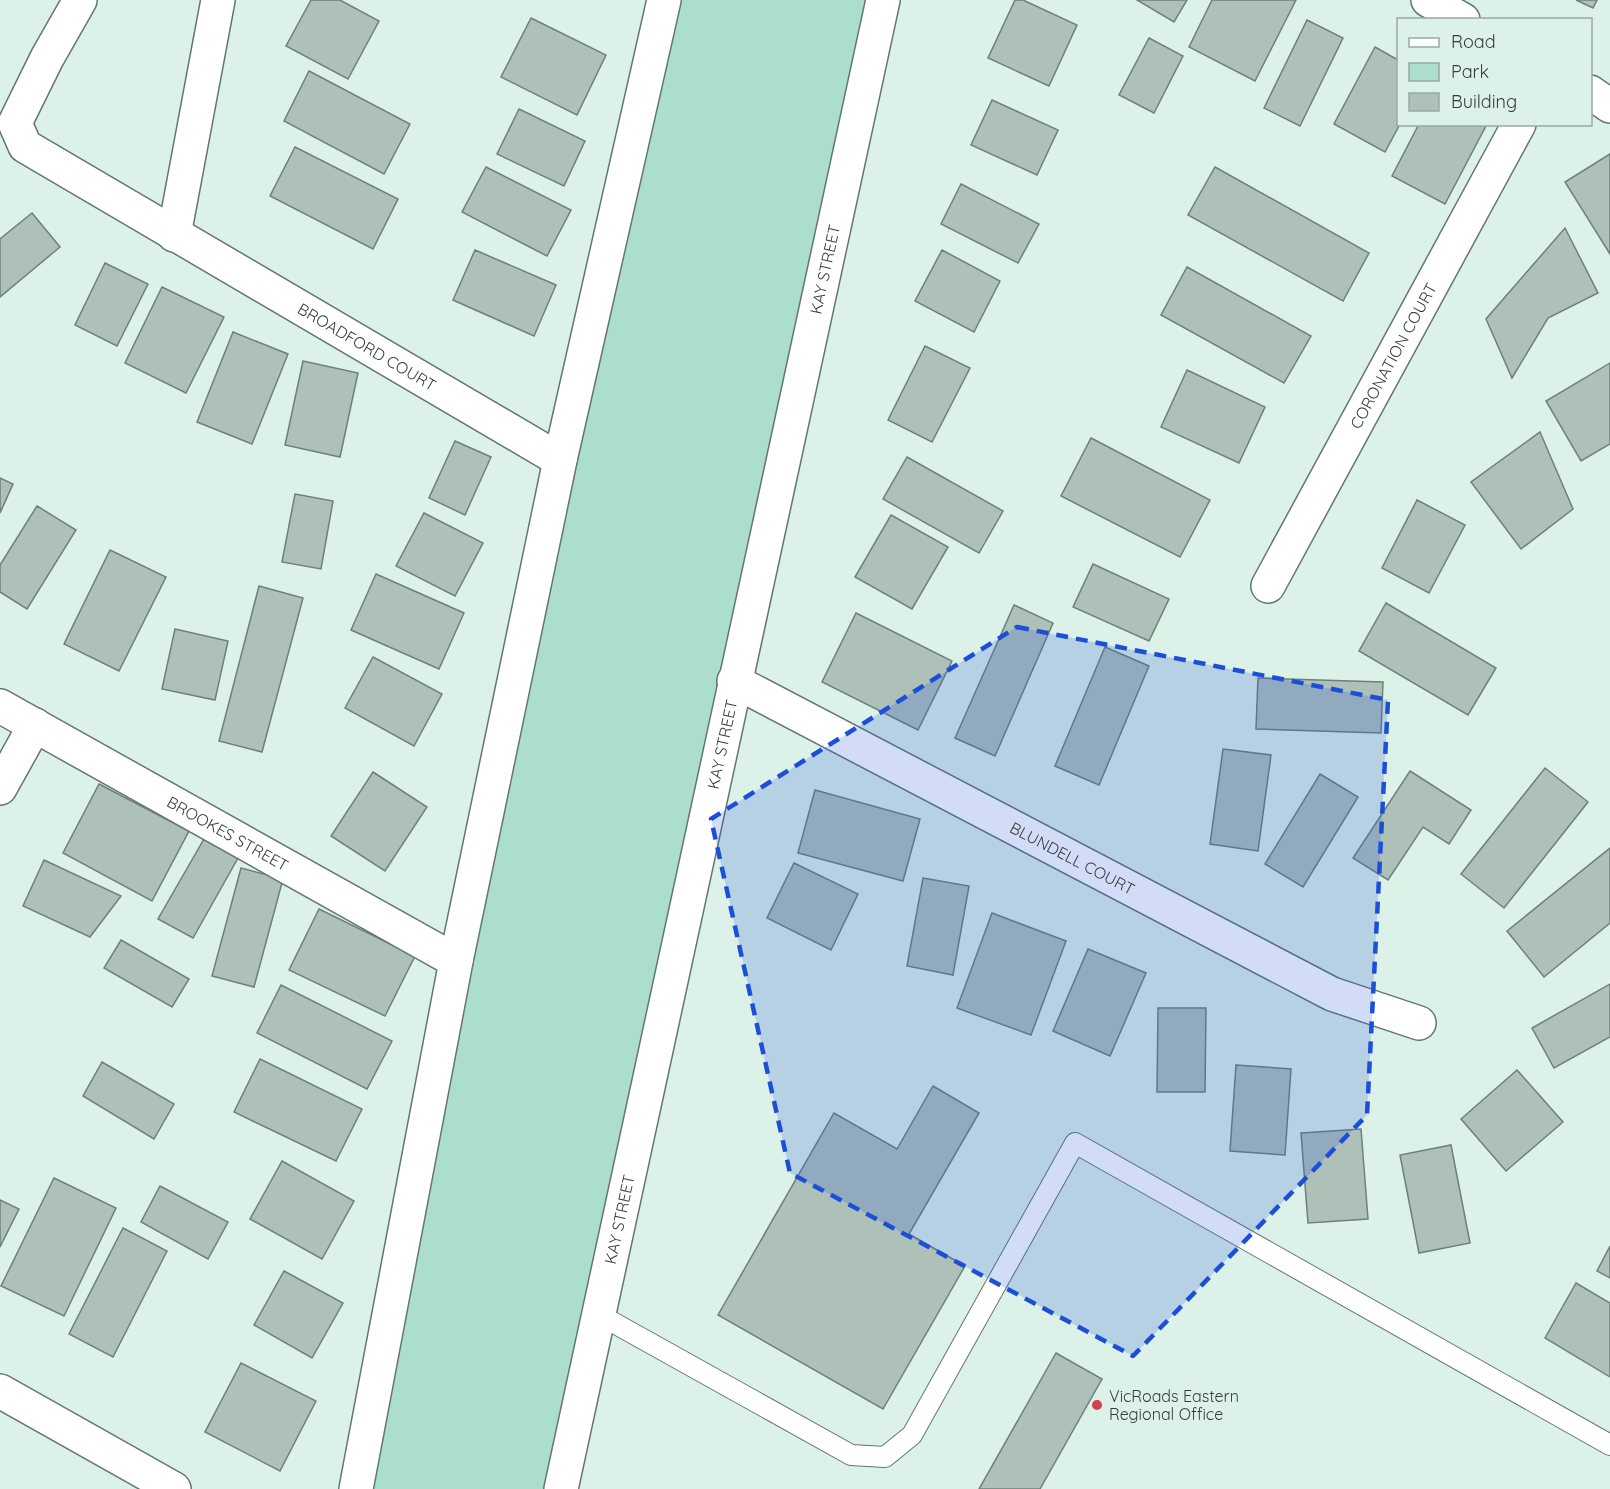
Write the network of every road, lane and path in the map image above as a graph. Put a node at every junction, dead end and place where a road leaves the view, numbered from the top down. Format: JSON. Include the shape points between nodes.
{"nodes":[{"id":1,"x":80,"y":0,"type":"edge"},
{"id":2,"x":218,"y":0,"type":"edge"},
{"id":3,"x":664,"y":0,"type":"edge"},
{"id":4,"x":883,"y":0,"type":"edge"},
{"id":5,"x":1428,"y":0,"type":"edge"},
{"id":6,"x":1460,"y":18,"type":"edge"},
{"id":7,"x":1592,"y":93,"type":"edge"},
{"id":8,"x":1610,"y":106,"type":"edge"},
{"id":9,"x":1518,"y":126,"type":"edge"},
{"id":10,"x":174,"y":235,"type":"junction"},
{"id":11,"x":560,"y":460,"type":"junction"},
{"id":12,"x":1268,"y":586,"type":"dead end"},
{"id":13,"x":734,"y":681,"type":"junction"},
{"id":14,"x":0,"y":706,"type":"edge"},
{"id":15,"x":35,"y":726,"type":"junction"},
{"id":16,"x":0,"y":788,"type":"edge"},
{"id":17,"x":456,"y":961,"type":"junction"},
{"id":18,"x":1419,"y":1023,"type":"dead end"},
{"id":19,"x":598,"y":1314,"type":"junction"},
{"id":20,"x":0,"y":1391,"type":"edge"},
{"id":21,"x":1610,"y":1445,"type":"edge"},
{"id":22,"x":174,"y":1489,"type":"edge"},
{"id":23,"x":356,"y":1489,"type":"edge"},
{"id":24,"x":561,"y":1489,"type":"edge"}],
"edges":[{"from":1,"to":10,"type":"street","name":"BROADFORD COURT","via":[[15,123],[25,146]]},
{"from":2,"to":10,"type":"street"},
{"from":3,"to":11,"type":"street"},
{"from":4,"to":13,"type":"street","name":"KAY STREET"},
{"from":5,"to":6,"type":"street"},
{"from":7,"to":8,"type":"street"},
{"from":9,"to":12,"type":"street","name":"CORONATION COURT"},
{"from":10,"to":11,"type":"street","name":"BROADFORD COURT"},
{"from":11,"to":17,"type":"street"},
{"from":13,"to":18,"type":"street","name":"BLUNDELL COURT","via":[[1332,994]]},
{"from":13,"to":19,"type":"street","name":"KAY STREET"},
{"from":14,"to":15,"type":"street","name":"BROOKES STREET"},
{"from":15,"to":16,"type":"street"},
{"from":15,"to":17,"type":"street","name":"BROOKES STREET"},
{"from":17,"to":23,"type":"street"},
{"from":19,"to":21,"type":"lane","via":[[851,1455],[885,1457],[912,1435],[1074,1143]]},
{"from":19,"to":24,"type":"street","name":"KAY STREET"},
{"from":20,"to":22,"type":"street"}]}
